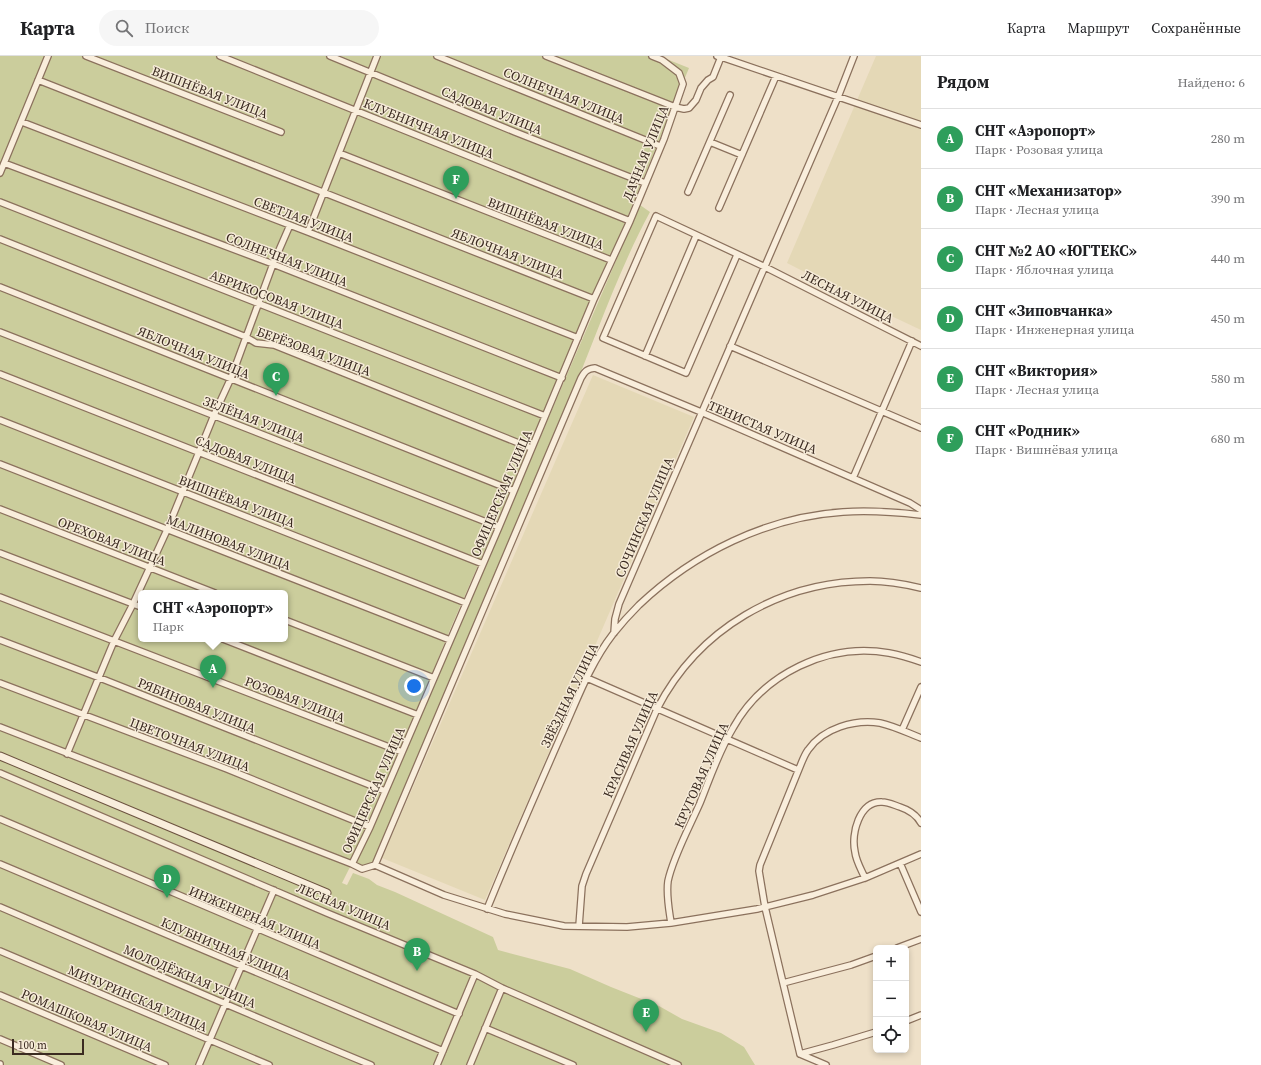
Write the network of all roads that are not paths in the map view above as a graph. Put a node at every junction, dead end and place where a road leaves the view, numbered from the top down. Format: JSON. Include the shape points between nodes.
{"nodes":[{"id":1,"x":48,"y":56,"type":"edge"},
{"id":2,"x":86,"y":56,"type":"edge"},
{"id":3,"x":220,"y":56,"type":"edge"},
{"id":4,"x":330,"y":56,"type":"edge"},
{"id":5,"x":377,"y":56,"type":"edge"},
{"id":6,"x":437,"y":56,"type":"edge"},
{"id":7,"x":546,"y":56,"type":"edge"},
{"id":8,"x":652,"y":56,"type":"edge"},
{"id":9,"x":854,"y":56,"type":"edge"},
{"id":10,"x":719,"y":57,"type":"edge"},
{"id":11,"x":662,"y":58,"type":"edge"},
{"id":12,"x":371,"y":72,"type":"junction"},
{"id":13,"x":776,"y":76,"type":"junction"},
{"id":14,"x":38,"y":80,"type":"junction"},
{"id":15,"x":730,"y":95,"type":"dead end"},
{"id":16,"x":838,"y":98,"type":"junction"},
{"id":17,"x":675,"y":107,"type":"junction"},
{"id":18,"x":357,"y":110,"type":"junction"},
{"id":19,"x":22,"y":122,"type":"junction"},
{"id":20,"x":921,"y":125,"type":"edge"},
{"id":21,"x":281,"y":132,"type":"dead end"},
{"id":22,"x":710,"y":142,"type":"junction"},
{"id":23,"x":660,"y":146,"type":"junction"},
{"id":24,"x":339,"y":153,"type":"junction"},
{"id":25,"x":742,"y":155,"type":"junction"},
{"id":26,"x":4,"y":163,"type":"junction"},
{"id":27,"x":0,"y":173,"type":"edge"},
{"id":28,"x":645,"y":184,"type":"junction"},
{"id":29,"x":688,"y":192,"type":"dead end"},
{"id":30,"x":324,"y":193,"type":"junction"},
{"id":31,"x":0,"y":202,"type":"edge"},
{"id":32,"x":719,"y":208,"type":"dead end"},
{"id":33,"x":630,"y":221,"type":"junction"},
{"id":34,"x":290,"y":225,"type":"junction"},
{"id":35,"x":308,"y":232,"type":"junction"},
{"id":36,"x":696,"y":236,"type":"junction"},
{"id":37,"x":0,"y":239,"type":"edge"},
{"id":38,"x":737,"y":255,"type":"junction"},
{"id":39,"x":611,"y":260,"type":"junction"},
{"id":40,"x":273,"y":264,"type":"junction"},
{"id":41,"x":765,"y":267,"type":"junction"},
{"id":42,"x":0,"y":287,"type":"edge"},
{"id":43,"x":594,"y":299,"type":"junction"},
{"id":44,"x":259,"y":304,"type":"junction"},
{"id":45,"x":0,"y":332,"type":"edge"},
{"id":46,"x":246,"y":336,"type":"junction"},
{"id":47,"x":578,"y":338,"type":"junction"},
{"id":48,"x":912,"y":341,"type":"junction"},
{"id":49,"x":730,"y":346,"type":"junction"},
{"id":50,"x":921,"y":346,"type":"edge"},
{"id":51,"x":645,"y":356,"type":"junction"},
{"id":52,"x":0,"y":374,"type":"edge"},
{"id":53,"x":231,"y":378,"type":"junction"},
{"id":54,"x":562,"y":378,"type":"junction"},
{"id":55,"x":882,"y":411,"type":"junction"},
{"id":56,"x":701,"y":412,"type":"junction"},
{"id":57,"x":214,"y":415,"type":"junction"},
{"id":58,"x":545,"y":416,"type":"junction"},
{"id":59,"x":0,"y":420,"type":"edge"},
{"id":60,"x":921,"y":428,"type":"edge"},
{"id":61,"x":532,"y":448,"type":"junction"},
{"id":62,"x":200,"y":452,"type":"junction"},
{"id":63,"x":0,"y":464,"type":"edge"},
{"id":64,"x":853,"y":478,"type":"junction"},
{"id":65,"x":514,"y":491,"type":"junction"},
{"id":66,"x":183,"y":492,"type":"junction"},
{"id":67,"x":0,"y":509,"type":"edge"},
{"id":68,"x":921,"y":510,"type":"edge"},
{"id":69,"x":921,"y":515,"type":"edge"},
{"id":70,"x":499,"y":527,"type":"junction"},
{"id":71,"x":167,"y":530,"type":"junction"},
{"id":72,"x":0,"y":553,"type":"edge"},
{"id":73,"x":483,"y":564,"type":"junction"},
{"id":74,"x":149,"y":568,"type":"junction"},
{"id":75,"x":921,"y":588,"type":"edge"},
{"id":76,"x":139,"y":590,"type":"edge"},
{"id":77,"x":207,"y":590,"type":"edge"},
{"id":78,"x":138,"y":593,"type":"edge"},
{"id":79,"x":0,"y":597,"type":"edge"},
{"id":80,"x":466,"y":603,"type":"junction"},
{"id":81,"x":133,"y":604,"type":"junction"},
{"id":82,"x":138,"y":606,"type":"edge"},
{"id":83,"x":288,"y":621,"type":"edge"},
{"id":84,"x":614,"y":632,"type":"junction"},
{"id":85,"x":0,"y":640,"type":"edge"},
{"id":86,"x":450,"y":640,"type":"junction"},
{"id":87,"x":114,"y":641,"type":"junction"},
{"id":88,"x":231,"y":642,"type":"edge"},
{"id":89,"x":921,"y":662,"type":"edge"},
{"id":90,"x":100,"y":678,"type":"junction"},
{"id":91,"x":434,"y":678,"type":"junction"},
{"id":92,"x":587,"y":678,"type":"junction"},
{"id":93,"x":0,"y":683,"type":"edge"},
{"id":94,"x":921,"y":687,"type":"edge"},
{"id":95,"x":657,"y":709,"type":"junction"},
{"id":96,"x":83,"y":714,"type":"junction"},
{"id":97,"x":418,"y":715,"type":"junction"},
{"id":98,"x":0,"y":727,"type":"edge"},
{"id":99,"x":902,"y":730,"type":"junction"},
{"id":100,"x":921,"y":738,"type":"edge"},
{"id":101,"x":727,"y":739,"type":"junction"},
{"id":102,"x":402,"y":752,"type":"junction"},
{"id":103,"x":67,"y":754,"type":"junction"},
{"id":104,"x":0,"y":756,"type":"edge"},
{"id":105,"x":798,"y":770,"type":"junction"},
{"id":106,"x":0,"y":774,"type":"edge"},
{"id":107,"x":385,"y":791,"type":"junction"},
{"id":108,"x":0,"y":819,"type":"edge"},
{"id":109,"x":921,"y":823,"type":"edge"},
{"id":110,"x":370,"y":826,"type":"junction"},
{"id":111,"x":921,"y":854,"type":"edge"},
{"id":112,"x":900,"y":863,"type":"junction"},
{"id":113,"x":0,"y":864,"type":"edge"},
{"id":114,"x":352,"y":864,"type":"junction"},
{"id":115,"x":374,"y":865,"type":"junction"},
{"id":116,"x":865,"y":878,"type":"junction"},
{"id":117,"x":274,"y":890,"type":"junction"},
{"id":118,"x":327,"y":894,"type":"dead end"},
{"id":119,"x":0,"y":907,"type":"edge"},
{"id":120,"x":765,"y":907,"type":"junction"},
{"id":121,"x":487,"y":910,"type":"junction"},
{"id":122,"x":921,"y":912,"type":"edge"},
{"id":123,"x":671,"y":923,"type":"junction"},
{"id":124,"x":579,"y":926,"type":"junction"},
{"id":125,"x":257,"y":929,"type":"junction"},
{"id":126,"x":921,"y":939,"type":"edge"},
{"id":127,"x":906,"y":945,"type":"edge"},
{"id":128,"x":0,"y":951,"type":"edge"},
{"id":129,"x":873,"y":957,"type":"edge"},
{"id":130,"x":240,"y":966,"type":"junction"},
{"id":131,"x":475,"y":974,"type":"junction"},
{"id":132,"x":783,"y":983,"type":"junction"},
{"id":133,"x":502,"y":988,"type":"junction"},
{"id":134,"x":0,"y":995,"type":"edge"},
{"id":135,"x":225,"y":1003,"type":"junction"},
{"id":136,"x":459,"y":1014,"type":"junction"},
{"id":137,"x":921,"y":1016,"type":"edge"},
{"id":138,"x":909,"y":1020,"type":"edge"},
{"id":139,"x":485,"y":1028,"type":"junction"},
{"id":140,"x":873,"y":1033,"type":"edge"},
{"id":141,"x":0,"y":1039,"type":"edge"},
{"id":142,"x":209,"y":1040,"type":"junction"},
{"id":143,"x":443,"y":1052,"type":"junction"},
{"id":144,"x":800,"y":1054,"type":"junction"},
{"id":145,"x":472,"y":1064,"type":"edge"},
{"id":146,"x":61,"y":1065,"type":"edge"},
{"id":147,"x":165,"y":1065,"type":"edge"},
{"id":148,"x":199,"y":1065,"type":"edge"},
{"id":149,"x":268,"y":1065,"type":"edge"},
{"id":150,"x":371,"y":1065,"type":"edge"},
{"id":151,"x":437,"y":1065,"type":"edge"},
{"id":152,"x":573,"y":1065,"type":"edge"},
{"id":153,"x":678,"y":1065,"type":"edge"},
{"id":154,"x":826,"y":1065,"type":"edge"}],
"edges":[{"from":1,"to":14,"type":"street"},
{"from":2,"to":21,"type":"street","name":"ВИШНЁВАЯ УЛИЦА"},
{"from":3,"to":18,"type":"street","name":"КЛУБНИЧНАЯ УЛИЦА"},
{"from":4,"to":12,"type":"street","name":"САДОВАЯ УЛИЦА"},
{"from":5,"to":12,"type":"street"},
{"from":6,"to":23,"type":"street","name":"СОЛНЕЧНАЯ УЛИЦА"},
{"from":7,"to":17,"type":"street"},
{"from":8,"to":11,"type":"street","name":"ДАЧНАЯ УЛИЦА"},
{"from":9,"to":16,"type":"street","name":"СОЧИНСКАЯ УЛИЦА"},
{"from":10,"to":13,"type":"street"},
{"from":10,"to":17,"type":"street","via":[[713,77],[701,88],[689,108]]},
{"from":11,"to":17,"type":"street","name":"ДАЧНАЯ УЛИЦА","via":[[679,73],[683,84]]},
{"from":12,"to":18,"type":"street"},
{"from":12,"to":28,"type":"street","name":"САДОВАЯ УЛИЦА"},
{"from":13,"to":16,"type":"street"},
{"from":13,"to":25,"type":"street"},
{"from":14,"to":19,"type":"street"},
{"from":14,"to":30,"type":"street","name":"ЯБЛОЧНАЯ УЛИЦА"},
{"from":15,"to":22,"type":"street"},
{"from":16,"to":20,"type":"street"},
{"from":16,"to":41,"type":"street","name":"СОЧИНСКАЯ УЛИЦА"},
{"from":17,"to":23,"type":"street","name":"ДАЧНАЯ УЛИЦА"},
{"from":18,"to":24,"type":"street"},
{"from":18,"to":33,"type":"street","name":"КЛУБНИЧНАЯ УЛИЦА"},
{"from":19,"to":26,"type":"street"},
{"from":19,"to":34,"type":"street","name":"СВЕТЛАЯ УЛИЦА"},
{"from":22,"to":25,"type":"street"},
{"from":22,"to":29,"type":"street"},
{"from":23,"to":28,"type":"street","name":"ДАЧНАЯ УЛИЦА"},
{"from":24,"to":30,"type":"street"},
{"from":24,"to":39,"type":"street","name":"ВИШНЁВАЯ УЛИЦА"},
{"from":25,"to":32,"type":"street"},
{"from":26,"to":27,"type":"street"},
{"from":26,"to":40,"type":"street","name":"СОЛНЕЧНАЯ УЛИЦА"},
{"from":28,"to":33,"type":"street","name":"ДАЧНАЯ УЛИЦА"},
{"from":30,"to":35,"type":"street"},
{"from":30,"to":43,"type":"street","name":"ЯБЛОЧНАЯ УЛИЦА"},
{"from":31,"to":44,"type":"street","name":"АБРИКОСОВАЯ УЛИЦА"},
{"from":33,"to":39,"type":"street","name":"ДАЧНАЯ УЛИЦА"},
{"from":34,"to":35,"type":"street","name":"СВЕТЛАЯ УЛИЦА"},
{"from":34,"to":40,"type":"street"},
{"from":35,"to":47,"type":"street","name":"СВЕТЛАЯ УЛИЦА"},
{"from":36,"to":38,"type":"street","name":"ЛЕСНАЯ УЛИЦА"},
{"from":36,"to":51,"type":"street"},
{"from":36,"to":51,"type":"street","name":"ЛЕСНАЯ УЛИЦА","via":[[656,216],[602,338]]},
{"from":37,"to":46,"type":"street","name":"БЕРЁЗОВАЯ УЛИЦА"},
{"from":38,"to":41,"type":"street","name":"ЛЕСНАЯ УЛИЦА"},
{"from":38,"to":51,"type":"street","via":[[686,373]]},
{"from":39,"to":43,"type":"street","name":"ДАЧНАЯ УЛИЦА"},
{"from":40,"to":44,"type":"street"},
{"from":40,"to":54,"type":"street","name":"СОЛНЕЧНАЯ УЛИЦА"},
{"from":41,"to":48,"type":"street","name":"ЛЕСНАЯ УЛИЦА"},
{"from":41,"to":49,"type":"street","name":"СОЧИНСКАЯ УЛИЦА"},
{"from":42,"to":53,"type":"street","name":"ЯБЛОЧНАЯ УЛИЦА"},
{"from":43,"to":47,"type":"street","name":"ДАЧНАЯ УЛИЦА"},
{"from":44,"to":46,"type":"street"},
{"from":44,"to":58,"type":"street","name":"АБРИКОСОВАЯ УЛИЦА"},
{"from":45,"to":57,"type":"street","name":"ЗЕЛЁНАЯ УЛИЦА"},
{"from":46,"to":53,"type":"street"},
{"from":46,"to":61,"type":"street","name":"БЕРЁЗОВАЯ УЛИЦА","via":[[256,344],[274,345]]},
{"from":47,"to":54,"type":"street","name":"ОФИЦЕРСКАЯ УЛИЦА"},
{"from":48,"to":50,"type":"street","name":"ЛЕСНАЯ УЛИЦА"},
{"from":48,"to":55,"type":"street"},
{"from":49,"to":55,"type":"street"},
{"from":49,"to":56,"type":"street","name":"СОЧИНСКАЯ УЛИЦА"},
{"from":52,"to":62,"type":"street","name":"САДОВАЯ УЛИЦА"},
{"from":53,"to":57,"type":"street"},
{"from":53,"to":65,"type":"street","name":"ЯБЛОЧНАЯ УЛИЦА"},
{"from":54,"to":58,"type":"street","name":"ОФИЦЕРСКАЯ УЛИЦА"},
{"from":55,"to":60,"type":"street"},
{"from":55,"to":64,"type":"street"},
{"from":56,"to":64,"type":"street","name":"ТЕНИСТАЯ УЛИЦА"},
{"from":56,"to":84,"type":"street","name":"СОЧИНСКАЯ УЛИЦА","via":[[619,604]]},
{"from":56,"to":115,"type":"street","name":"ТЕНИСТАЯ УЛИЦА","via":[[595,368],[584,371]]},
{"from":57,"to":62,"type":"street"},
{"from":57,"to":70,"type":"street","name":"ЗЕЛЁНАЯ УЛИЦА"},
{"from":58,"to":61,"type":"street","name":"ОФИЦЕРСКАЯ УЛИЦА"},
{"from":59,"to":66,"type":"street","name":"ВИШНЁВАЯ УЛИЦА"},
{"from":61,"to":65,"type":"street","name":"ОФИЦЕРСКАЯ УЛИЦА"},
{"from":62,"to":66,"type":"street"},
{"from":62,"to":73,"type":"street","name":"САДОВАЯ УЛИЦА"},
{"from":63,"to":71,"type":"street","name":"МАЛИНОВАЯ УЛИЦА"},
{"from":64,"to":68,"type":"street","name":"ТЕНИСТАЯ УЛИЦА"},
{"from":65,"to":70,"type":"street","name":"ОФИЦЕРСКАЯ УЛИЦА"},
{"from":66,"to":71,"type":"street"},
{"from":66,"to":80,"type":"street","name":"ВИШНЁВАЯ УЛИЦА"},
{"from":67,"to":74,"type":"street","name":"ОРЕХОВАЯ УЛИЦА"},
{"from":69,"to":84,"type":"street","name":"ЗВЁЗДНАЯ УЛИЦА","via":[[871,511],[817,515],[765,528],[728,542],[697,559],[651,594]]},
{"from":70,"to":73,"type":"street","name":"ОФИЦЕРСКАЯ УЛИЦА"},
{"from":71,"to":74,"type":"street"},
{"from":71,"to":86,"type":"street","name":"МАЛИНОВАЯ УЛИЦА"},
{"from":72,"to":81,"type":"street"},
{"from":73,"to":80,"type":"street","name":"ОФИЦЕРСКАЯ УЛИЦА"},
{"from":74,"to":76,"type":"street"},
{"from":74,"to":77,"type":"street","name":"ОРЕХОВАЯ УЛИЦА"},
{"from":75,"to":95,"type":"street","name":"КРАСИВАЯ УЛИЦА","via":[[883,581],[837,583],[802,589],[778,598],[739,618],[699,649],[675,678]]},
{"from":78,"to":81,"type":"street"},
{"from":79,"to":87,"type":"street","name":"РОЗОВАЯ УЛИЦА"},
{"from":80,"to":86,"type":"street","name":"ОФИЦЕРСКАЯ УЛИЦА"},
{"from":81,"to":82,"type":"street"},
{"from":81,"to":87,"type":"street"},
{"from":83,"to":91,"type":"street"},
{"from":84,"to":92,"type":"street","name":"ЗВЁЗДНАЯ УЛИЦА"},
{"from":85,"to":90,"type":"street","name":"РЯБИНОВАЯ УЛИЦА"},
{"from":86,"to":91,"type":"street","name":"ОФИЦЕРСКАЯ УЛИЦА"},
{"from":87,"to":90,"type":"street"},
{"from":87,"to":102,"type":"street","name":"РОЗОВАЯ УЛИЦА"},
{"from":88,"to":97,"type":"street"},
{"from":89,"to":101,"type":"street","name":"КРУГОВАЯ УЛИЦА","via":[[888,652],[854,651],[820,657],[777,679],[754,699]]},
{"from":90,"to":96,"type":"street"},
{"from":90,"to":107,"type":"street","name":"РЯБИНОВАЯ УЛИЦА"},
{"from":91,"to":97,"type":"street","name":"ОФИЦЕРСКАЯ УЛИЦА"},
{"from":92,"to":95,"type":"street"},
{"from":92,"to":121,"type":"street","name":"ЗВЁЗДНАЯ УЛИЦА"},
{"from":93,"to":96,"type":"street","name":"ЦВЕТОЧНАЯ УЛИЦА"},
{"from":94,"to":99,"type":"street"},
{"from":95,"to":101,"type":"street"},
{"from":95,"to":124,"type":"street","name":"КРАСИВАЯ УЛИЦА","via":[[586,874],[582,886]]},
{"from":96,"to":103,"type":"street"},
{"from":96,"to":110,"type":"street","name":"ЦВЕТОЧНАЯ УЛИЦА"},
{"from":97,"to":102,"type":"street","name":"ОФИЦЕРСКАЯ УЛИЦА"},
{"from":98,"to":103,"type":"street","name":"ОФИЦЕРСКАЯ УЛИЦА"},
{"from":99,"to":100,"type":"street"},
{"from":99,"to":105,"type":"street","via":[[871,722],[837,728],[826,733],[808,749]]},
{"from":101,"to":105,"type":"street"},
{"from":101,"to":123,"type":"street","name":"КРУГОВАЯ УЛИЦА","via":[[668,881],[667,897]]},
{"from":102,"to":107,"type":"street","name":"ОФИЦЕРСКАЯ УЛИЦА"},
{"from":103,"to":114,"type":"street","name":"ОФИЦЕРСКАЯ УЛИЦА"},
{"from":104,"to":118,"type":"street","name":"ЛЕСНАЯ УЛИЦА"},
{"from":105,"to":120,"type":"street","via":[[760,865]]},
{"from":106,"to":117,"type":"street","name":"ЛЕСНАЯ УЛИЦА"},
{"from":107,"to":110,"type":"street","name":"ОФИЦЕРСКАЯ УЛИЦА"},
{"from":108,"to":125,"type":"street","name":"ИНЖЕНЕРНАЯ УЛИЦА"},
{"from":109,"to":116,"type":"street","via":[[911,811],[892,804],[881,801],[870,805],[860,818],[854,837],[855,854]]},
{"from":110,"to":114,"type":"street","name":"ОФИЦЕРСКАЯ УЛИЦА"},
{"from":111,"to":112,"type":"street"},
{"from":112,"to":116,"type":"street"},
{"from":112,"to":122,"type":"street"},
{"from":113,"to":130,"type":"street","name":"КЛУБНИЧНАЯ УЛИЦА"},
{"from":114,"to":115,"type":"street","via":[[362,869]]},
{"from":115,"to":121,"type":"street"},
{"from":116,"to":120,"type":"street"},
{"from":117,"to":125,"type":"street"},
{"from":117,"to":131,"type":"street","name":"ЛЕСНАЯ УЛИЦА"},
{"from":119,"to":135,"type":"street","name":"МОЛОДЁЖНАЯ УЛИЦА"},
{"from":120,"to":123,"type":"street"},
{"from":120,"to":132,"type":"street"},
{"from":121,"to":124,"type":"street","via":[[564,926]]},
{"from":123,"to":124,"type":"street"},
{"from":125,"to":130,"type":"street"},
{"from":125,"to":136,"type":"street","name":"ИНЖЕНЕРНАЯ УЛИЦА"},
{"from":126,"to":127,"type":"street"},
{"from":128,"to":142,"type":"street","name":"МИЧУРИНСКАЯ УЛИЦА"},
{"from":129,"to":132,"type":"street"},
{"from":130,"to":135,"type":"street"},
{"from":130,"to":143,"type":"street","name":"КЛУБНИЧНАЯ УЛИЦА"},
{"from":131,"to":133,"type":"street","name":"ЛЕСНАЯ УЛИЦА"},
{"from":131,"to":136,"type":"street"},
{"from":132,"to":144,"type":"street"},
{"from":133,"to":139,"type":"street"},
{"from":133,"to":153,"type":"street","name":"ЛЕСНАЯ УЛИЦА"},
{"from":134,"to":147,"type":"street","name":"РОМАШКОВАЯ УЛИЦА"},
{"from":135,"to":142,"type":"street"},
{"from":135,"to":150,"type":"street","name":"МОЛОДЁЖНАЯ УЛИЦА"},
{"from":136,"to":143,"type":"street"},
{"from":137,"to":138,"type":"street"},
{"from":139,"to":145,"type":"street"},
{"from":139,"to":152,"type":"street"},
{"from":140,"to":144,"type":"street"},
{"from":141,"to":146,"type":"street"},
{"from":142,"to":148,"type":"street"},
{"from":142,"to":149,"type":"street","name":"МИЧУРИНСКАЯ УЛИЦА"},
{"from":143,"to":151,"type":"street"},
{"from":144,"to":154,"type":"street"}]}
